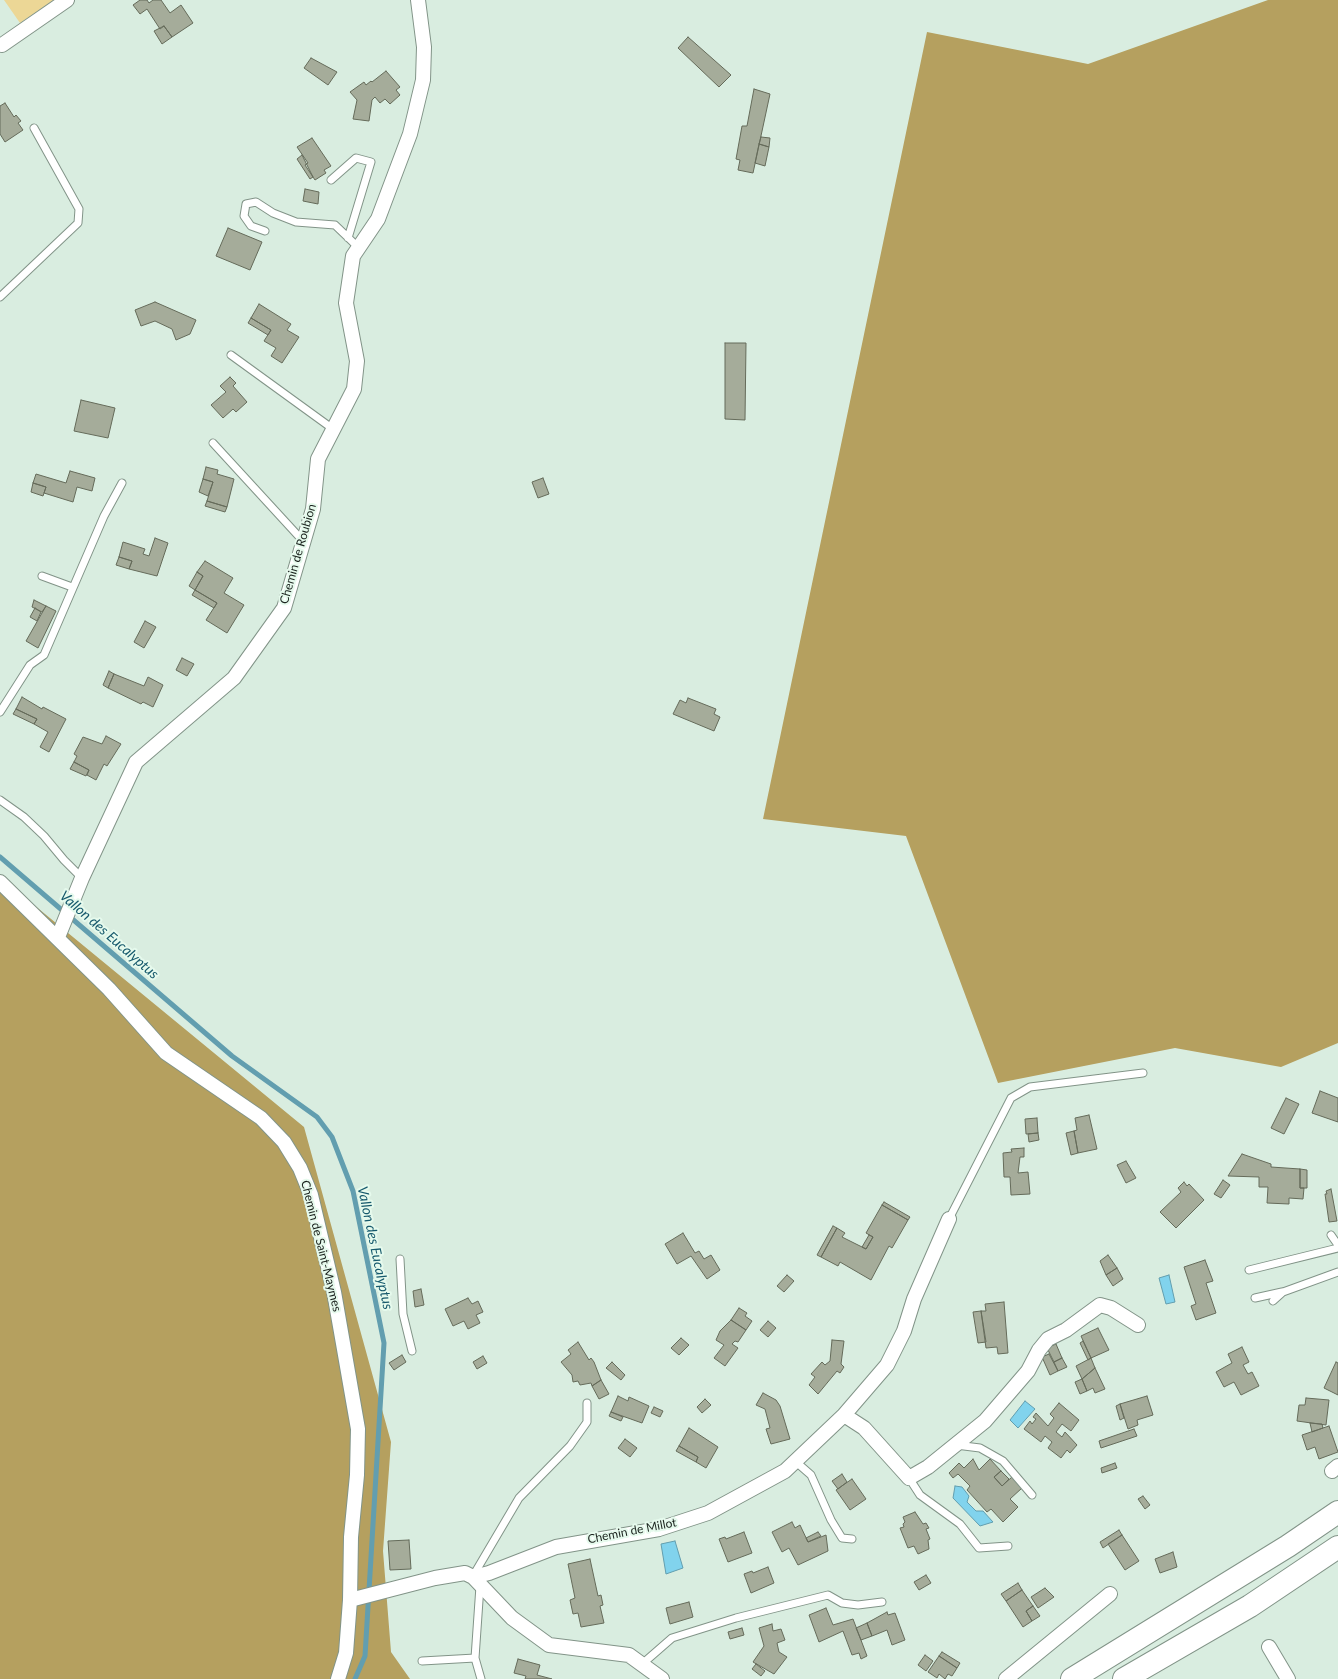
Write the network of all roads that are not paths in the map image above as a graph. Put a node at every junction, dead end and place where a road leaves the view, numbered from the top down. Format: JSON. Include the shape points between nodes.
{"nodes":[{"id":1,"x":67,"y":0,"type":"edge"},
{"id":2,"x":418,"y":0,"type":"edge"},
{"id":3,"x":2,"y":45,"type":"dead end"},
{"id":4,"x":34,"y":128,"type":"dead end"},
{"id":5,"x":331,"y":180,"type":"dead end"},
{"id":6,"x":265,"y":231,"type":"dead end"},
{"id":7,"x":348,"y":238,"type":"junction"},
{"id":8,"x":359,"y":248,"type":"junction"},
{"id":9,"x":0,"y":297,"type":"edge"},
{"id":10,"x":231,"y":355,"type":"dead end"},
{"id":11,"x":333,"y":429,"type":"junction"},
{"id":12,"x":212,"y":443,"type":"dead end"},
{"id":13,"x":122,"y":483,"type":"dead end"},
{"id":14,"x":303,"y":542,"type":"junction"},
{"id":15,"x":42,"y":576,"type":"dead end"},
{"id":16,"x":72,"y":587,"type":"junction"},
{"id":17,"x":0,"y":712,"type":"edge"},
{"id":18,"x":0,"y":800,"type":"edge"},
{"id":19,"x":82,"y":878,"type":"junction"},
{"id":20,"x":0,"y":882,"type":"edge"},
{"id":21,"x":58,"y":937,"type":"junction"},
{"id":22,"x":1143,"y":1073,"type":"dead end"},
{"id":23,"x":949,"y":1219,"type":"joint"},
{"id":24,"x":1331,"y":1235,"type":"dead end"},
{"id":25,"x":1338,"y":1246,"type":"edge"},
{"id":26,"x":400,"y":1259,"type":"dead end"},
{"id":27,"x":1250,"y":1270,"type":"dead end"},
{"id":28,"x":1338,"y":1272,"type":"edge"},
{"id":29,"x":1283,"y":1292,"type":"junction"},
{"id":30,"x":1255,"y":1298,"type":"dead end"},
{"id":31,"x":1273,"y":1301,"type":"dead end"},
{"id":32,"x":1138,"y":1325,"type":"dead end"},
{"id":33,"x":412,"y":1350,"type":"dead end"},
{"id":34,"x":588,"y":1402,"type":"dead end"},
{"id":35,"x":844,"y":1415,"type":"junction"},
{"id":36,"x":956,"y":1445,"type":"junction"},
{"id":37,"x":795,"y":1461,"type":"junction"},
{"id":38,"x":909,"y":1478,"type":"junction"},
{"id":39,"x":1032,"y":1495,"type":"dead end"},
{"id":40,"x":1338,"y":1512,"type":"edge"},
{"id":41,"x":852,"y":1539,"type":"dead end"},
{"id":42,"x":1008,"y":1546,"type":"dead end"},
{"id":43,"x":1338,"y":1547,"type":"edge"},
{"id":44,"x":476,"y":1581,"type":"junction"},
{"id":45,"x":1110,"y":1594,"type":"dead end"},
{"id":46,"x":356,"y":1598,"type":"junction"},
{"id":47,"x":882,"y":1602,"type":"dead end"},
{"id":48,"x":1269,"y":1648,"type":"dead end"},
{"id":49,"x":475,"y":1658,"type":"junction"},
{"id":50,"x":422,"y":1661,"type":"dead end"},
{"id":51,"x":640,"y":1665,"type":"junction"},
{"id":52,"x":338,"y":1679,"type":"edge"},
{"id":53,"x":481,"y":1679,"type":"edge"},
{"id":54,"x":662,"y":1679,"type":"edge"},
{"id":55,"x":1006,"y":1679,"type":"edge"},
{"id":56,"x":1072,"y":1679,"type":"edge"},
{"id":57,"x":1124,"y":1679,"type":"edge"},
{"id":58,"x":1288,"y":1679,"type":"edge"}],
"edges":[{"from":1,"to":3,"type":"street"},
{"from":2,"to":8,"type":"street","name":"Chemin de Roubion","via":[[424,47],[423,80],[410,134],[378,218]]},
{"from":4,"to":9,"type":"lane","via":[[79,209],[78,223]]},
{"from":5,"to":7,"type":"lane","via":[[356,158],[371,162]]},
{"from":6,"to":7,"type":"lane","via":[[251,226],[244,216],[246,204],[256,202],[296,222],[335,225]]},
{"from":7,"to":8,"type":"lane"},
{"from":8,"to":11,"type":"street","name":"Chemin de Roubion","via":[[354,256],[346,303],[357,361],[354,389]]},
{"from":10,"to":11,"type":"lane"},
{"from":11,"to":14,"type":"street","name":"Chemin de Roubion","via":[[318,459],[313,509]]},
{"from":12,"to":14,"type":"lane"},
{"from":13,"to":16,"type":"lane"},
{"from":14,"to":19,"type":"street","name":"Chemin de Roubion","via":[[284,608],[234,678],[136,762]]},
{"from":15,"to":16,"type":"lane"},
{"from":16,"to":17,"type":"lane","via":[[44,655],[30,665]]},
{"from":18,"to":19,"type":"lane","via":[[44,836]]},
{"from":19,"to":21,"type":"street","name":"Chemin de Roubion"},
{"from":20,"to":21,"type":"street","name":"Chemin de Saint-Maymes"},
{"from":21,"to":46,"type":"street","name":"Chemin de Saint-Maymes","via":[[166,1053],[261,1118],[284,1142],[300,1168],[311,1195],[334,1292],[358,1429],[351,1537]]},
{"from":22,"to":23,"type":"lane","via":[[1030,1087],[1011,1098]]},
{"from":23,"to":35,"type":"street","name":"Chemin de Millot","via":[[887,1365]]},
{"from":24,"to":25,"type":"lane"},
{"from":25,"to":27,"type":"lane"},
{"from":26,"to":33,"type":"lane","via":[[403,1314]]},
{"from":28,"to":29,"type":"lane"},
{"from":29,"to":30,"type":"lane"},
{"from":29,"to":31,"type":"lane"},
{"from":32,"to":36,"type":"street","via":[[1100,1305],[1048,1339],[1028,1370],[985,1421]]},
{"from":34,"to":44,"type":"lane","via":[[587,1422],[570,1446],[519,1498]]},
{"from":35,"to":37,"type":"street","name":"Chemin de Millot"},
{"from":35,"to":38,"type":"street","via":[[864,1428]]},
{"from":36,"to":38,"type":"street"},
{"from":36,"to":39,"type":"lane","via":[[980,1448],[1003,1461]]},
{"from":37,"to":41,"type":"lane","via":[[810,1475],[842,1538]]},
{"from":37,"to":44,"type":"street","name":"Chemin de Millot","via":[[762,1485],[708,1513],[659,1528],[556,1547]]},
{"from":38,"to":42,"type":"lane","via":[[920,1495],[960,1524],[979,1548]]},
{"from":40,"to":56,"type":"main road","via":[[1279,1552]]},
{"from":43,"to":57,"type":"main road","via":[[1250,1606]]},
{"from":44,"to":46,"type":"street","name":"Chemin de Millot","via":[[465,1573]]},
{"from":44,"to":49,"type":"lane"},
{"from":44,"to":51,"type":"street","via":[[512,1618],[549,1645],[629,1655]]},
{"from":45,"to":55,"type":"street"},
{"from":46,"to":52,"type":"street","name":"Chemin de Saint-Maymes"},
{"from":47,"to":51,"type":"lane","via":[[842,1603],[828,1595],[736,1618],[672,1638]]},
{"from":48,"to":58,"type":"street"},
{"from":49,"to":50,"type":"lane"},
{"from":49,"to":53,"type":"lane"},
{"from":51,"to":54,"type":"street"}]}
